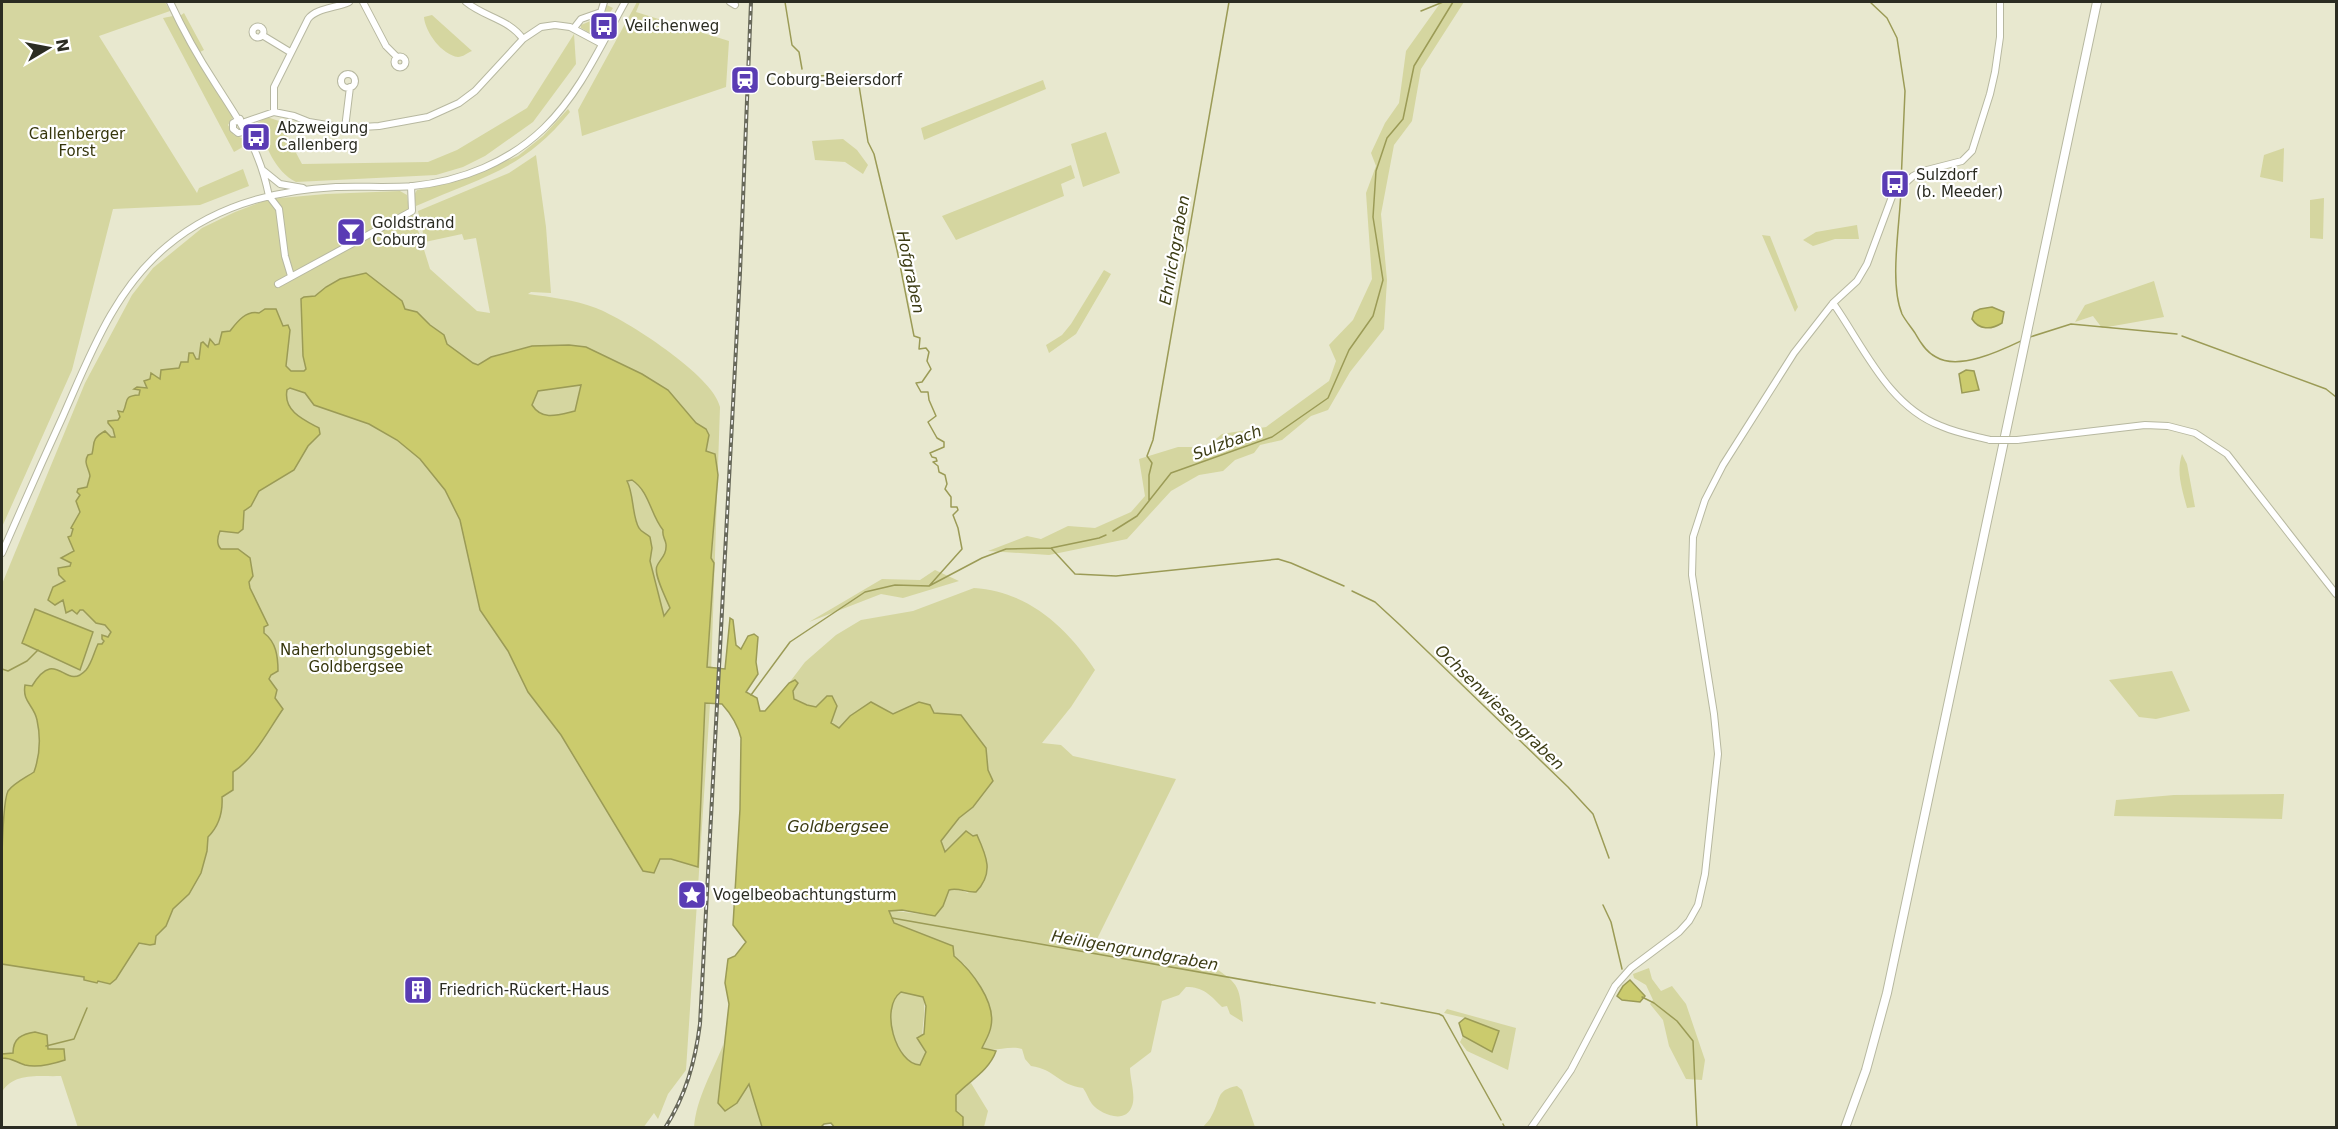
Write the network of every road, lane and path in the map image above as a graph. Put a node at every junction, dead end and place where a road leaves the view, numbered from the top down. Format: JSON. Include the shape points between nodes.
{"nodes":[{"id":1,"x":170,"y":2,"type":"edge"},
{"id":2,"x":349,"y":2,"type":"edge"},
{"id":3,"x":363,"y":2,"type":"edge"},
{"id":4,"x":466,"y":2,"type":"edge"},
{"id":5,"x":480,"y":2,"type":"edge"},
{"id":6,"x":604,"y":2,"type":"edge"},
{"id":7,"x":625,"y":2,"type":"edge"},
{"id":8,"x":2000,"y":2,"type":"edge"},
{"id":9,"x":2097,"y":2,"type":"edge"},
{"id":10,"x":474,"y":8,"type":"junction"},
{"id":11,"x":574,"y":28,"type":"junction"},
{"id":12,"x":262,"y":35,"type":"dead end"},
{"id":13,"x":523,"y":39,"type":"junction"},
{"id":14,"x":602,"y":44,"type":"junction"},
{"id":15,"x":290,"y":52,"type":"junction"},
{"id":16,"x":397,"y":57,"type":"dead end"},
{"id":17,"x":350,"y":87,"type":"dead end"},
{"id":18,"x":274,"y":112,"type":"junction"},
{"id":19,"x":241,"y":121,"type":"junction"},
{"id":20,"x":345,"y":128,"type":"junction"},
{"id":21,"x":246,"y":131,"type":"junction"},
{"id":22,"x":264,"y":170,"type":"junction"},
{"id":23,"x":272,"y":178,"type":"junction"},
{"id":24,"x":411,"y":186,"type":"junction"},
{"id":25,"x":314,"y":189,"type":"junction"},
{"id":26,"x":274,"y":195,"type":"junction"},
{"id":27,"x":291,"y":276,"type":"junction"},
{"id":28,"x":278,"y":284,"type":"dead end"},
{"id":29,"x":1833,"y":303,"type":"junction"},
{"id":30,"x":2,"y":553,"type":"edge"},
{"id":31,"x":2337,"y":594,"type":"edge"},
{"id":32,"x":1530,"y":1128,"type":"edge"},
{"id":33,"x":1845,"y":1128,"type":"edge"}],
"edges":[{"from":1,"to":19,"type":"street"},
{"from":2,"to":15,"type":"street","via":[[311,15]]},
{"from":3,"to":16,"type":"street","via":[[386,46]]},
{"from":4,"to":10,"type":"street"},
{"from":5,"to":10,"type":"street"},
{"from":6,"to":11,"type":"street","via":[[601,12],[581,19]]},
{"from":7,"to":14,"type":"street"},
{"from":8,"to":29,"type":"street","via":[[2000,37],[1990,94],[1972,151],[1962,161],[1923,171],[1897,189],[1886,208],[1867,264],[1857,281]]},
{"from":9,"to":33,"type":"main road","via":[[1887,993]]},
{"from":10,"to":13,"type":"street","via":[[505,22]]},
{"from":11,"to":13,"type":"street","via":[[541,27]]},
{"from":11,"to":14,"type":"street"},
{"from":12,"to":15,"type":"street"},
{"from":13,"to":20,"type":"street","via":[[475,91],[441,113]]},
{"from":14,"to":24,"type":"street","via":[[574,92],[522,147],[476,172]]},
{"from":15,"to":18,"type":"street","via":[[273,92]]},
{"from":17,"to":20,"type":"street"},
{"from":18,"to":19,"type":"street"},
{"from":18,"to":20,"type":"street"},
{"from":19,"to":21,"type":"street"},
{"from":19,"to":21,"type":"street","via":[[233,123],[233,129],[238,133]]},
{"from":21,"to":22,"type":"street"},
{"from":22,"to":23,"type":"street"},
{"from":22,"to":26,"type":"street"},
{"from":23,"to":25,"type":"street","via":[[286,186]]},
{"from":23,"to":26,"type":"street"},
{"from":24,"to":25,"type":"street"},
{"from":24,"to":27,"type":"street","via":[[412,211]]},
{"from":25,"to":26,"type":"street"},
{"from":26,"to":27,"type":"street"},
{"from":26,"to":30,"type":"street","via":[[215,215],[178,237],[154,257],[127,289],[104,326]]},
{"from":27,"to":28,"type":"street"},
{"from":29,"to":31,"type":"street","bridge":true,"via":[[1895,395],[1939,426],[1990,440],[2145,425],[2195,433],[2227,454]]},
{"from":29,"to":32,"type":"street","via":[[1794,352],[1723,465],[1705,500],[1693,537],[1692,575],[1714,714],[1717,766],[1698,905],[1673,937],[1631,968],[1615,986],[1571,1070]]}]}
